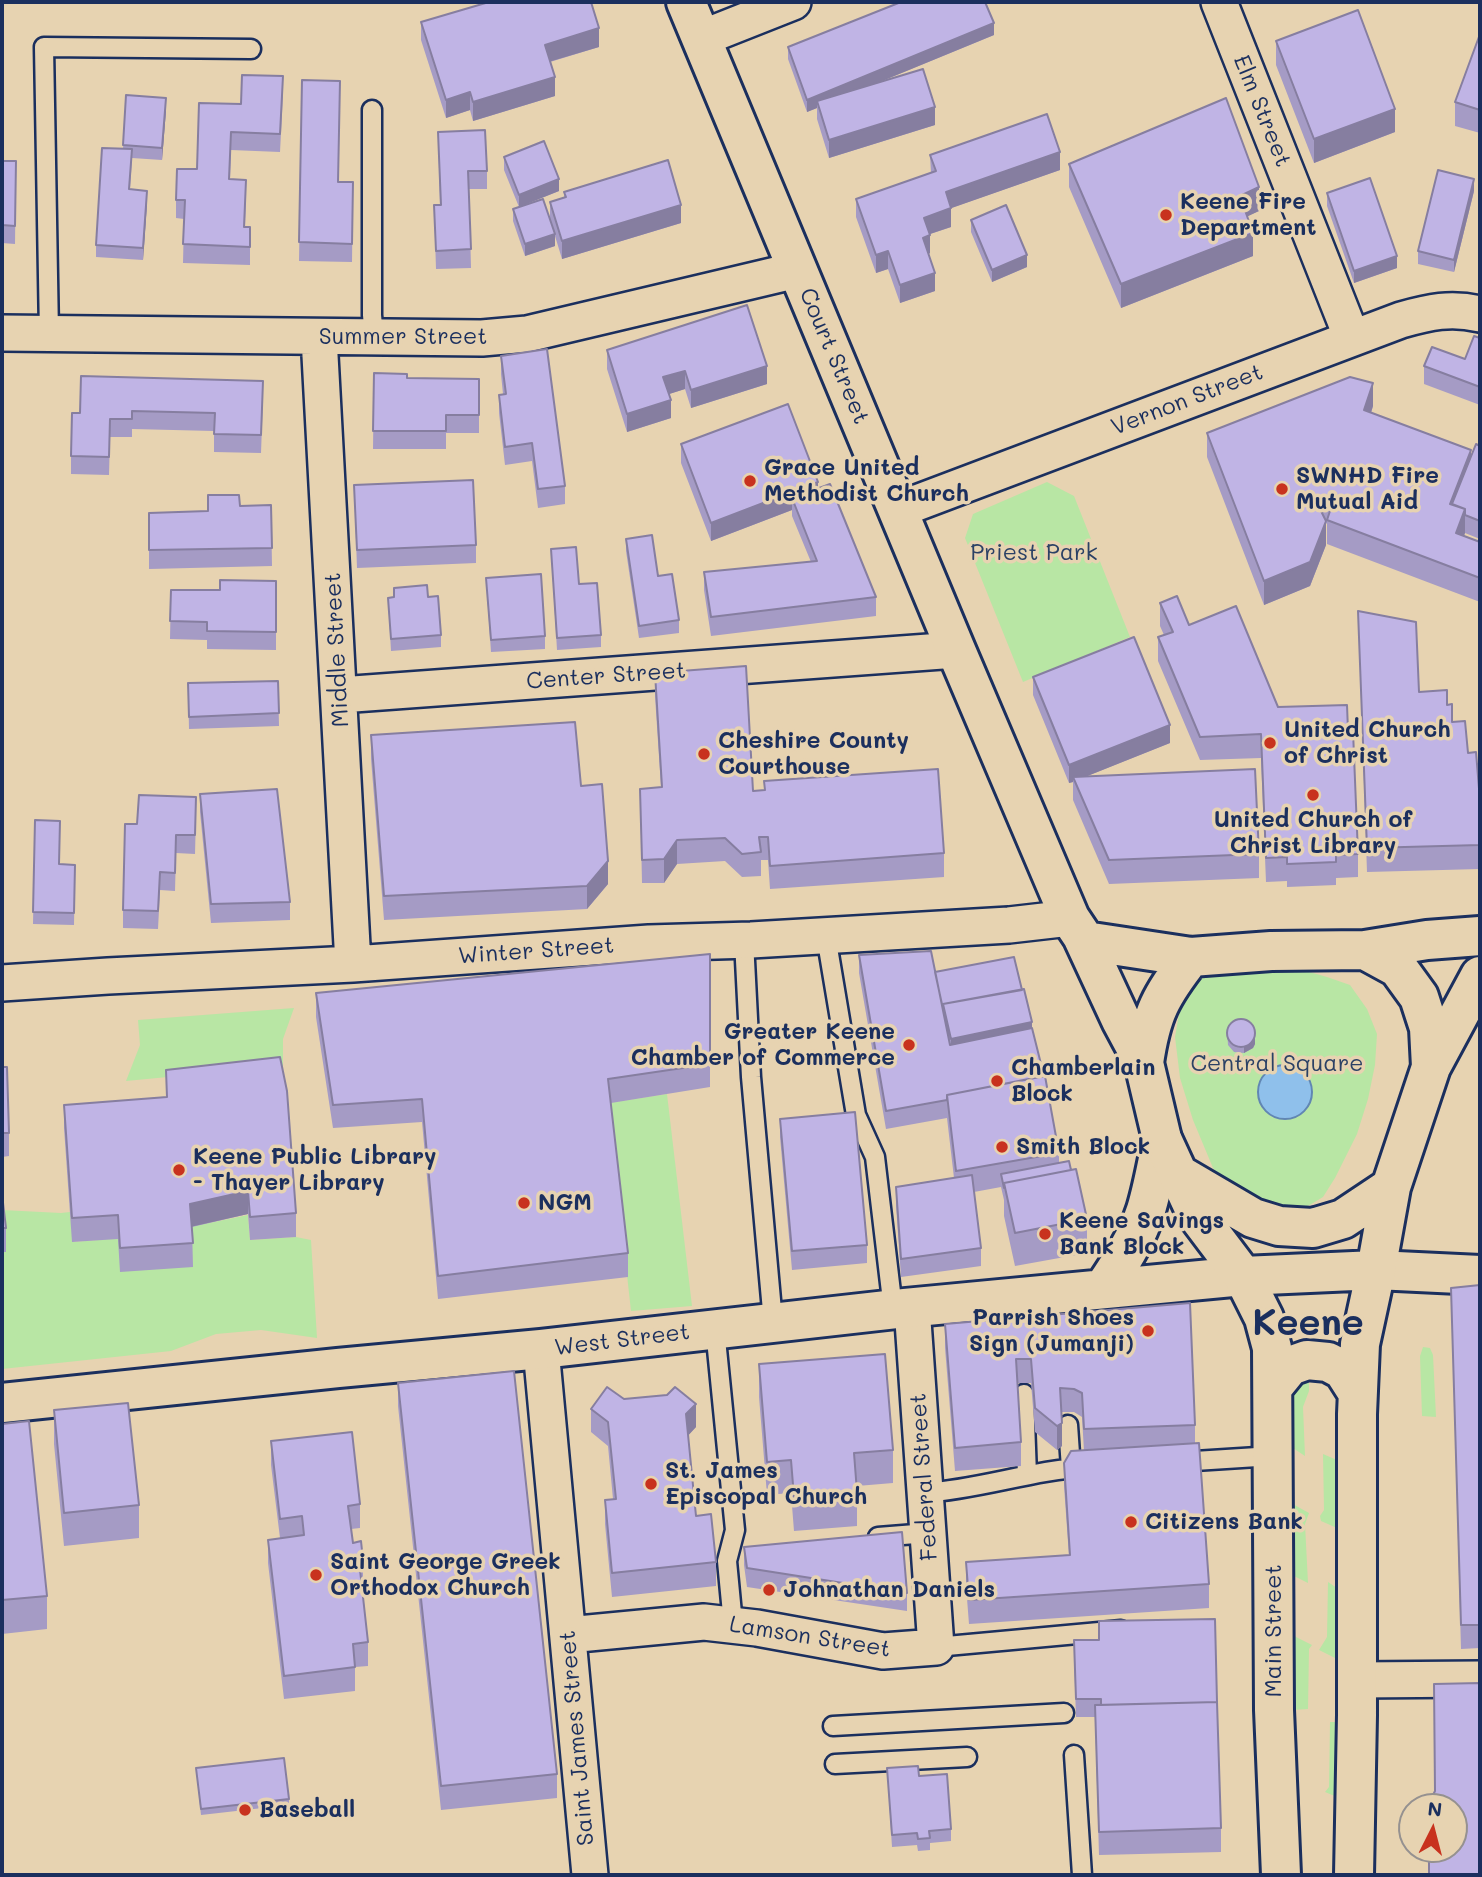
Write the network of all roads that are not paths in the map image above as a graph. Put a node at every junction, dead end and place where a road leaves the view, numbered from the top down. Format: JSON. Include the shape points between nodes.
{"nodes":[{"id":1,"x":686,"y":2,"type":"edge"},
{"id":2,"x":793,"y":2,"type":"edge"},
{"id":3,"x":1219,"y":2,"type":"edge"},
{"id":4,"x":702,"y":38,"type":"junction"},
{"id":5,"x":251,"y":49,"type":"dead end"},
{"id":6,"x":372,"y":110,"type":"dead end"},
{"id":7,"x":797,"y":270,"type":"junction"},
{"id":8,"x":1480,"y":314,"type":"edge"},
{"id":9,"x":2,"y":333,"type":"edge"},
{"id":10,"x":50,"y":334,"type":"junction"},
{"id":11,"x":319,"y":337,"type":"junction"},
{"id":12,"x":374,"y":337,"type":"junction"},
{"id":13,"x":1352,"y":338,"type":"junction"},
{"id":14,"x":898,"y":510,"type":"junction"},
{"id":15,"x":956,"y":650,"type":"junction"},
{"id":16,"x":340,"y":695,"type":"junction"},
{"id":17,"x":1078,"y":929,"type":"junction"},
{"id":18,"x":825,"y":936,"type":"junction"},
{"id":19,"x":1480,"y":936,"type":"edge"},
{"id":20,"x":744,"y":941,"type":"junction"},
{"id":21,"x":1365,"y":950,"type":"junction"},
{"id":22,"x":1191,"y":957,"type":"junction"},
{"id":23,"x":353,"y":964,"type":"junction"},
{"id":24,"x":1480,"y":976,"type":"edge"},
{"id":25,"x":2,"y":984,"type":"edge"},
{"id":26,"x":1144,"y":1063,"type":"junction"},
{"id":27,"x":1431,"y":1067,"type":"junction"},
{"id":28,"x":1162,"y":1139,"type":"junction"},
{"id":29,"x":1178,"y":1174,"type":"junction"},
{"id":30,"x":1391,"y":1187,"type":"junction"},
{"id":31,"x":1376,"y":1270,"type":"junction"},
{"id":32,"x":1480,"y":1275,"type":"edge"},
{"id":33,"x":1242,"y":1276,"type":"junction"},
{"id":34,"x":1103,"y":1289,"type":"junction"},
{"id":35,"x":902,"y":1308,"type":"junction"},
{"id":36,"x":773,"y":1322,"type":"junction"},
{"id":37,"x":715,"y":1329,"type":"junction"},
{"id":38,"x":541,"y":1349,"type":"junction"},
{"id":39,"x":1273,"y":1387,"type":"junction"},
{"id":40,"x":1357,"y":1392,"type":"junction"},
{"id":41,"x":1024,"y":1394,"type":"dead end"},
{"id":42,"x":2,"y":1403,"type":"edge"},
{"id":43,"x":1068,"y":1425,"type":"dead end"},
{"id":44,"x":1273,"y":1456,"type":"junction"},
{"id":45,"x":1166,"y":1463,"type":"edge"},
{"id":46,"x":1111,"y":1466,"type":"edge"},
{"id":47,"x":1070,"y":1468,"type":"junction"},
{"id":48,"x":1027,"y":1475,"type":"junction"},
{"id":49,"x":925,"y":1493,"type":"junction"},
{"id":50,"x":928,"y":1533,"type":"junction"},
{"id":51,"x":865,"y":1539,"type":"edge"},
{"id":52,"x":733,"y":1625,"type":"junction"},
{"id":53,"x":1138,"y":1628,"type":"edge"},
{"id":54,"x":568,"y":1635,"type":"junction"},
{"id":55,"x":936,"y":1647,"type":"junction"},
{"id":56,"x":1480,"y":1679,"type":"edge"},
{"id":57,"x":1357,"y":1680,"type":"junction"},
{"id":58,"x":1064,"y":1713,"type":"dead end"},
{"id":59,"x":832,"y":1726,"type":"dead end"},
{"id":60,"x":1074,"y":1755,"type":"dead end"},
{"id":61,"x":968,"y":1757,"type":"dead end"},
{"id":62,"x":835,"y":1764,"type":"dead end"},
{"id":63,"x":590,"y":1875,"type":"edge"},
{"id":64,"x":1082,"y":1875,"type":"edge"},
{"id":65,"x":1281,"y":1875,"type":"edge"},
{"id":66,"x":1354,"y":1875,"type":"edge"}],
"edges":[{"from":1,"to":4,"type":"main road","name":"Court Street"},
{"from":2,"to":4,"type":"street"},
{"from":3,"to":13,"type":"street","name":"Elm Street"},
{"from":4,"to":7,"type":"main road","name":"Court Street"},
{"from":5,"to":10,"type":"lane","via":[[44,47]]},
{"from":6,"to":12,"type":"lane"},
{"from":7,"to":12,"type":"street","name":"Summer Street","via":[[527,334]]},
{"from":7,"to":14,"type":"main road","name":"Court Street"},
{"from":8,"to":13,"type":"street","name":"Vernon Street","via":[[1433,311]]},
{"from":9,"to":10,"type":"street","name":"Summer Street"},
{"from":10,"to":11,"type":"street","name":"Summer Street"},
{"from":11,"to":12,"type":"street","name":"Summer Street"},
{"from":11,"to":16,"type":"street","name":"Middle Street"},
{"from":13,"to":14,"type":"street","name":"Vernon Street"},
{"from":14,"to":15,"type":"main road","name":"Court Street"},
{"from":15,"to":16,"type":"street","name":"Center Street"},
{"from":15,"to":17,"type":"main road","name":"Court Street"},
{"from":16,"to":23,"type":"street","name":"Middle Street"},
{"from":17,"to":18,"type":"street","name":"Winter Street","via":[[1009,925]]},
{"from":17,"to":22,"type":"main road"},
{"from":17,"to":26,"type":"main road"},
{"from":18,"to":20,"type":"street","name":"Winter Street"},
{"from":18,"to":35,"type":"lane","via":[[856,1115],[875,1157]]},
{"from":19,"to":21,"type":"main road"},
{"from":20,"to":23,"type":"street","name":"Winter Street","via":[[649,943]]},
{"from":20,"to":36,"type":"lane"},
{"from":21,"to":22,"type":"main road"},
{"from":21,"to":27,"type":"main road","via":[[1398,968],[1419,997],[1429,1028]]},
{"from":22,"to":26,"type":"main road","via":[[1160,1001]]},
{"from":23,"to":25,"type":"street","name":"Winter Street"},
{"from":24,"to":27,"type":"main road"},
{"from":26,"to":28,"type":"main road"},
{"from":27,"to":30,"type":"main road"},
{"from":28,"to":29,"type":"main road"},
{"from":28,"to":34,"type":"main road","via":[[1140,1226]]},
{"from":29,"to":30,"type":"main road","via":[[1252,1217],[1279,1226],[1313,1228],[1343,1219]]},
{"from":29,"to":33,"type":"main road","via":[[1198,1215]]},
{"from":30,"to":31,"type":"main road"},
{"from":31,"to":32,"type":"main road"},
{"from":31,"to":33,"type":"main road"},
{"from":31,"to":40,"type":"main road","via":[[1360,1344]]},
{"from":33,"to":34,"type":"main road","name":"West Street"},
{"from":33,"to":39,"type":"main road","name":"Main Street","via":[[1264,1318],[1272,1348]]},
{"from":34,"to":35,"type":"main road","name":"West Street"},
{"from":35,"to":36,"type":"main road","name":"West Street"},
{"from":35,"to":49,"type":"street","name":"Federal Street"},
{"from":36,"to":37,"type":"main road","name":"West Street"},
{"from":37,"to":38,"type":"main road","name":"West Street"},
{"from":37,"to":52,"type":"lane","via":[[735,1530],[735,1550],[727,1573]]},
{"from":38,"to":42,"type":"main road","name":"West Street"},
{"from":38,"to":54,"type":"street","name":"Saint James Street"},
{"from":39,"to":40,"type":"main road","via":[[1290,1366],[1307,1360],[1328,1362],[1343,1370]]},
{"from":39,"to":44,"type":"main road","name":"Main Street"},
{"from":40,"to":57,"type":"main road"},
{"from":41,"to":48,"type":"lane"},
{"from":43,"to":47,"type":"lane"},
{"from":44,"to":45,"type":"lane"},
{"from":44,"to":65,"type":"main road","name":"Main Street","via":[[1274,1710]]},
{"from":46,"to":47,"type":"lane"},
{"from":47,"to":48,"type":"lane"},
{"from":48,"to":49,"type":"lane"},
{"from":49,"to":50,"type":"street","name":"Federal Street"},
{"from":50,"to":51,"type":"lane"},
{"from":50,"to":55,"type":"street","name":"Federal Street"},
{"from":52,"to":54,"type":"street","name":"Lamson Street","via":[[704,1622]]},
{"from":52,"to":55,"type":"street","name":"Lamson Street","via":[[883,1651]]},
{"from":53,"to":55,"type":"lane","name":"Lamson Street"},
{"from":54,"to":63,"type":"street","name":"Saint James Street"},
{"from":56,"to":57,"type":"street"},
{"from":57,"to":66,"type":"main road"},
{"from":58,"to":59,"type":"lane"},
{"from":60,"to":64,"type":"lane"},
{"from":61,"to":62,"type":"lane"}]}
